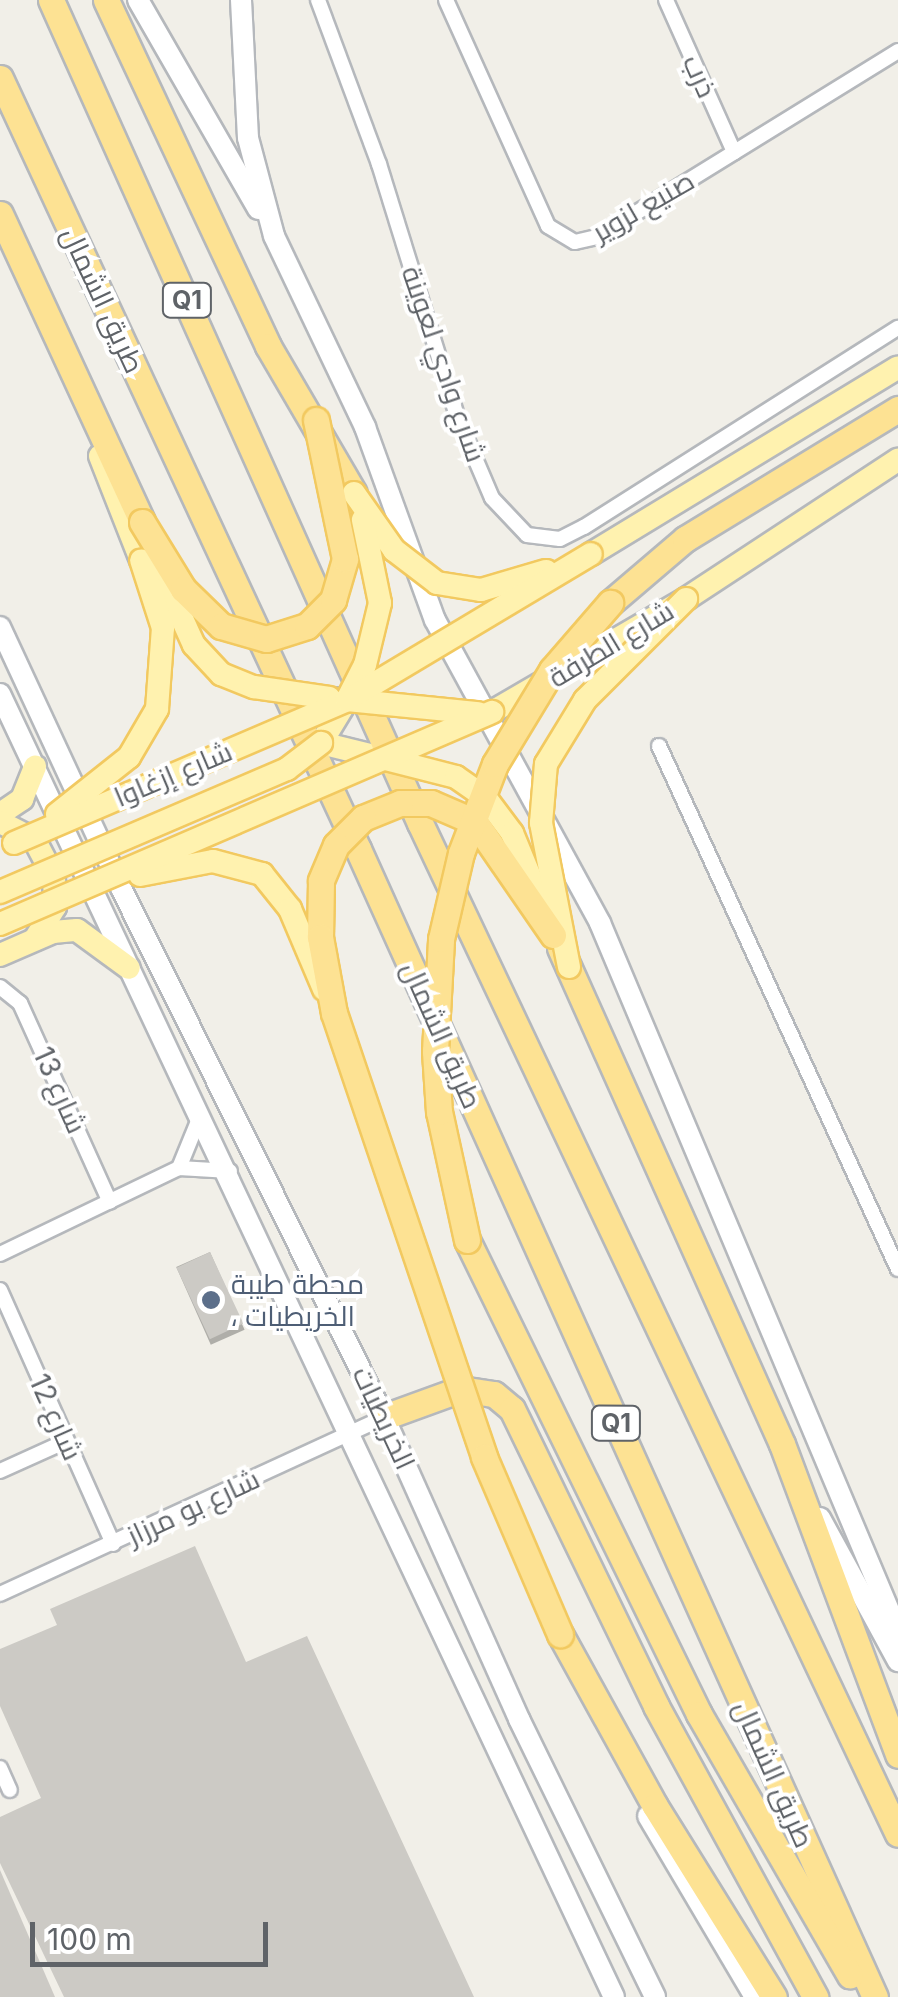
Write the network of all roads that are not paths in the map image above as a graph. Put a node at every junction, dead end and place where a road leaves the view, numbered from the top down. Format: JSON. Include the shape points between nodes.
{"nodes":[{"id":1,"x":51,"y":0,"type":"edge"},
{"id":2,"x":106,"y":0,"type":"edge"},
{"id":3,"x":138,"y":0,"type":"edge"},
{"id":4,"x":241,"y":0,"type":"edge"},
{"id":5,"x":318,"y":0,"type":"edge"},
{"id":6,"x":446,"y":0,"type":"edge"},
{"id":7,"x":666,"y":0,"type":"edge"},
{"id":8,"x":898,"y":51,"type":"edge"},
{"id":9,"x":0,"y":78,"type":"edge"},
{"id":10,"x":734,"y":152,"type":"junction"},
{"id":11,"x":0,"y":214,"type":"edge"},
{"id":12,"x":274,"y":236,"type":"junction"},
{"id":13,"x":898,"y":328,"type":"edge"},
{"id":14,"x":898,"y":366,"type":"edge"},
{"id":15,"x":898,"y":409,"type":"edge"},
{"id":16,"x":316,"y":420,"type":"junction"},
{"id":17,"x":102,"y":446,"type":"junction"},
{"id":18,"x":898,"y":460,"type":"edge"},
{"id":19,"x":354,"y":493,"type":"junction"},
{"id":20,"x":142,"y":522,"type":"junction"},
{"id":21,"x":591,"y":554,"type":"junction"},
{"id":22,"x":686,"y":599,"type":"junction"},
{"id":23,"x":0,"y":627,"type":"edge"},
{"id":24,"x":0,"y":694,"type":"edge"},
{"id":25,"x":347,"y":700,"type":"junction"},
{"id":26,"x":492,"y":712,"type":"junction"},
{"id":27,"x":321,"y":743,"type":"junction"},
{"id":28,"x":658,"y":746,"type":"dead end"},
{"id":29,"x":222,"y":753,"type":"junction"},
{"id":30,"x":386,"y":759,"type":"junction"},
{"id":31,"x":35,"y":767,"type":"junction"},
{"id":32,"x":0,"y":818,"type":"edge"},
{"id":33,"x":7,"y":846,"type":"edge"},
{"id":34,"x":98,"y":883,"type":"junction"},
{"id":35,"x":0,"y":892,"type":"edge"},
{"id":36,"x":0,"y":924,"type":"edge"},
{"id":37,"x":553,"y":934,"type":"junction"},
{"id":38,"x":35,"y":939,"type":"junction"},
{"id":39,"x":0,"y":954,"type":"edge"},
{"id":40,"x":569,"y":966,"type":"junction"},
{"id":41,"x":129,"y":968,"type":"junction"},
{"id":42,"x":0,"y":987,"type":"edge"},
{"id":43,"x":334,"y":1013,"type":"junction"},
{"id":44,"x":200,"y":1109,"type":"junction"},
{"id":45,"x":179,"y":1168,"type":"junction"},
{"id":46,"x":230,"y":1171,"type":"junction"},
{"id":47,"x":110,"y":1202,"type":"junction"},
{"id":48,"x":0,"y":1254,"type":"edge"},
{"id":49,"x":898,"y":1268,"type":"edge"},
{"id":50,"x":0,"y":1290,"type":"edge"},
{"id":51,"x":384,"y":1417,"type":"junction"},
{"id":52,"x":348,"y":1434,"type":"junction"},
{"id":53,"x":66,"y":1441,"type":"junction"},
{"id":54,"x":782,"y":1444,"type":"junction"},
{"id":55,"x":0,"y":1472,"type":"edge"},
{"id":56,"x":113,"y":1544,"type":"junction"},
{"id":57,"x":0,"y":1594,"type":"edge"},
{"id":58,"x":898,"y":1632,"type":"edge"},
{"id":59,"x":898,"y":1661,"type":"edge"},
{"id":60,"x":587,"y":1688,"type":"junction"},
{"id":61,"x":898,"y":1755,"type":"edge"},
{"id":62,"x":0,"y":1768,"type":"edge"},
{"id":63,"x":10,"y":1790,"type":"dead end"},
{"id":64,"x":898,"y":1834,"type":"edge"},
{"id":65,"x":614,"y":1997,"type":"edge"},
{"id":66,"x":654,"y":1997,"type":"edge"},
{"id":67,"x":755,"y":1997,"type":"edge"},
{"id":68,"x":774,"y":1997,"type":"edge"},
{"id":69,"x":815,"y":1997,"type":"edge"},
{"id":70,"x":862,"y":1997,"type":"edge"},
{"id":71,"x":875,"y":1997,"type":"edge"}],
"edges":[{"from":1,"to":64,"type":"highway","number":"Q1","via":[[420,823]]},
{"from":2,"to":16,"type":"highway","via":[[268,346]]},
{"from":3,"to":12,"type":"main road"},
{"from":4,"to":12,"type":"main road","via":[[248,138]]},
{"from":5,"to":13,"type":"street","name":"شارع وادي لعوينة","via":[[379,164],[457,416],[492,498],[528,536],[560,539],[584,527]]},
{"from":6,"to":10,"type":"street","name":"صنيع لزوير","via":[[548,226],[560,237],[598,237]]},
{"from":7,"to":10,"type":"street","name":"ذرب"},
{"from":8,"to":10,"type":"street","name":"صنيع لزوير"},
{"from":9,"to":71,"type":"highway","name":"طريق الشمال","number":"Q1","via":[[366,867]]},
{"from":11,"to":17,"type":"highway"},
{"from":12,"to":58,"type":"main road","via":[[365,426],[435,620],[600,923]]},
{"from":14,"to":21,"type":"main road"},
{"from":15,"to":70,"type":"highway","bridge":true,"via":[[647,568],[552,670],[495,764],[461,852],[436,996],[439,1112],[467,1240],[699,1714]]},
{"from":16,"to":19,"type":"highway","bridge":true},
{"from":16,"to":20,"type":"highway","bridge":true,"via":[[345,559],[333,600],[307,626],[266,639],[221,626],[182,590]]},
{"from":17,"to":20,"type":"highway"},
{"from":17,"to":33,"type":"main road","bridge":true,"via":[[160,608],[162,688],[150,726],[130,757]]},
{"from":18,"to":22,"type":"main road","name":"شارع الطرفة"},
{"from":19,"to":21,"type":"main road","bridge":true,"via":[[402,558],[446,586],[494,588]]},
{"from":19,"to":25,"type":"main road","bridge":true,"via":[[380,603],[365,666]]},
{"from":20,"to":25,"type":"main road","bridge":true,"via":[[186,630],[209,664],[254,687]]},
{"from":21,"to":25,"type":"main road","bridge":true},
{"from":22,"to":26,"type":"main road","name":"شارع الطرفة","bridge":true},
{"from":22,"to":40,"type":"main road","bridge":true,"via":[[584,700],[546,764],[541,823]]},
{"from":23,"to":51,"type":"main road","name":"الخريطيات","via":[[121,888]]},
{"from":24,"to":31,"type":"main road","name":"الخريطيات"},
{"from":25,"to":26,"type":"main road","bridge":true,"via":[[454,714]]},
{"from":25,"to":27,"type":"main road"},
{"from":25,"to":29,"type":"main road","name":"شارع إزغاوا","bridge":true},
{"from":26,"to":30,"type":"main road","name":"شارع الطرفة","bridge":true},
{"from":27,"to":29,"type":"main road","bridge":true,"via":[[274,739]]},
{"from":27,"to":30,"type":"main road"},
{"from":27,"to":35,"type":"main road","bridge":true,"via":[[286,770]]},
{"from":28,"to":49,"type":"street"},
{"from":29,"to":33,"type":"main road","name":"شارع إزغاوا","bridge":true},
{"from":30,"to":34,"type":"main road","name":"شارع الطرفة","bridge":true},
{"from":30,"to":37,"type":"main road","bridge":true,"via":[[456,777],[493,804],[519,847]]},
{"from":31,"to":32,"type":"main road","via":[[22,798]]},
{"from":31,"to":41,"type":"main road","name":"الخريطيات"},
{"from":32,"to":38,"type":"main road","via":[[34,840],[54,877],[55,907]]},
{"from":34,"to":36,"type":"main road","bridge":true},
{"from":34,"to":43,"type":"main road","bridge":true,"via":[[212,861],[255,870],[290,909]]},
{"from":37,"to":40,"type":"highway","bridge":true},
{"from":37,"to":43,"type":"highway","bridge":true,"via":[[476,822],[421,801],[382,808],[343,836],[321,881],[320,937]]},
{"from":38,"to":39,"type":"main road"},
{"from":38,"to":41,"type":"main road","via":[[77,930]]},
{"from":40,"to":54,"type":"highway"},
{"from":41,"to":44,"type":"main road","name":"الخريطيات"},
{"from":42,"to":47,"type":"street","name":"شارع 13","via":[[20,1003]]},
{"from":43,"to":60,"type":"highway","bridge":true,"via":[[484,1457]]},
{"from":44,"to":45,"type":"street","via":[[195,1141]]},
{"from":44,"to":46,"type":"main road","name":"الخريطيات"},
{"from":45,"to":46,"type":"street"},
{"from":45,"to":47,"type":"street"},
{"from":46,"to":52,"type":"main road","name":"الخريطيات"},
{"from":47,"to":48,"type":"street"},
{"from":50,"to":53,"type":"street","name":"شارع 12"},
{"from":51,"to":52,"type":"street","name":"شارع بو مرزاز"},
{"from":51,"to":66,"type":"main road","name":"الخريطيات","via":[[519,1719]]},
{"from":51,"to":69,"type":"highway","via":[[461,1389],[494,1394],[512,1409],[656,1706]]},
{"from":52,"to":56,"type":"street","name":"شارع بو مرزاز"},
{"from":52,"to":65,"type":"main road","name":"الخريطيات"},
{"from":53,"to":55,"type":"street"},
{"from":53,"to":56,"type":"street","name":"شارع 12"},
{"from":54,"to":59,"type":"main road"},
{"from":54,"to":61,"type":"highway"},
{"from":56,"to":57,"type":"street","name":"شارع بو مرزاز"},
{"from":60,"to":67,"type":"main road","via":[[671,1858]]},
{"from":60,"to":68,"type":"highway"},
{"from":62,"to":63,"type":"street"}]}
